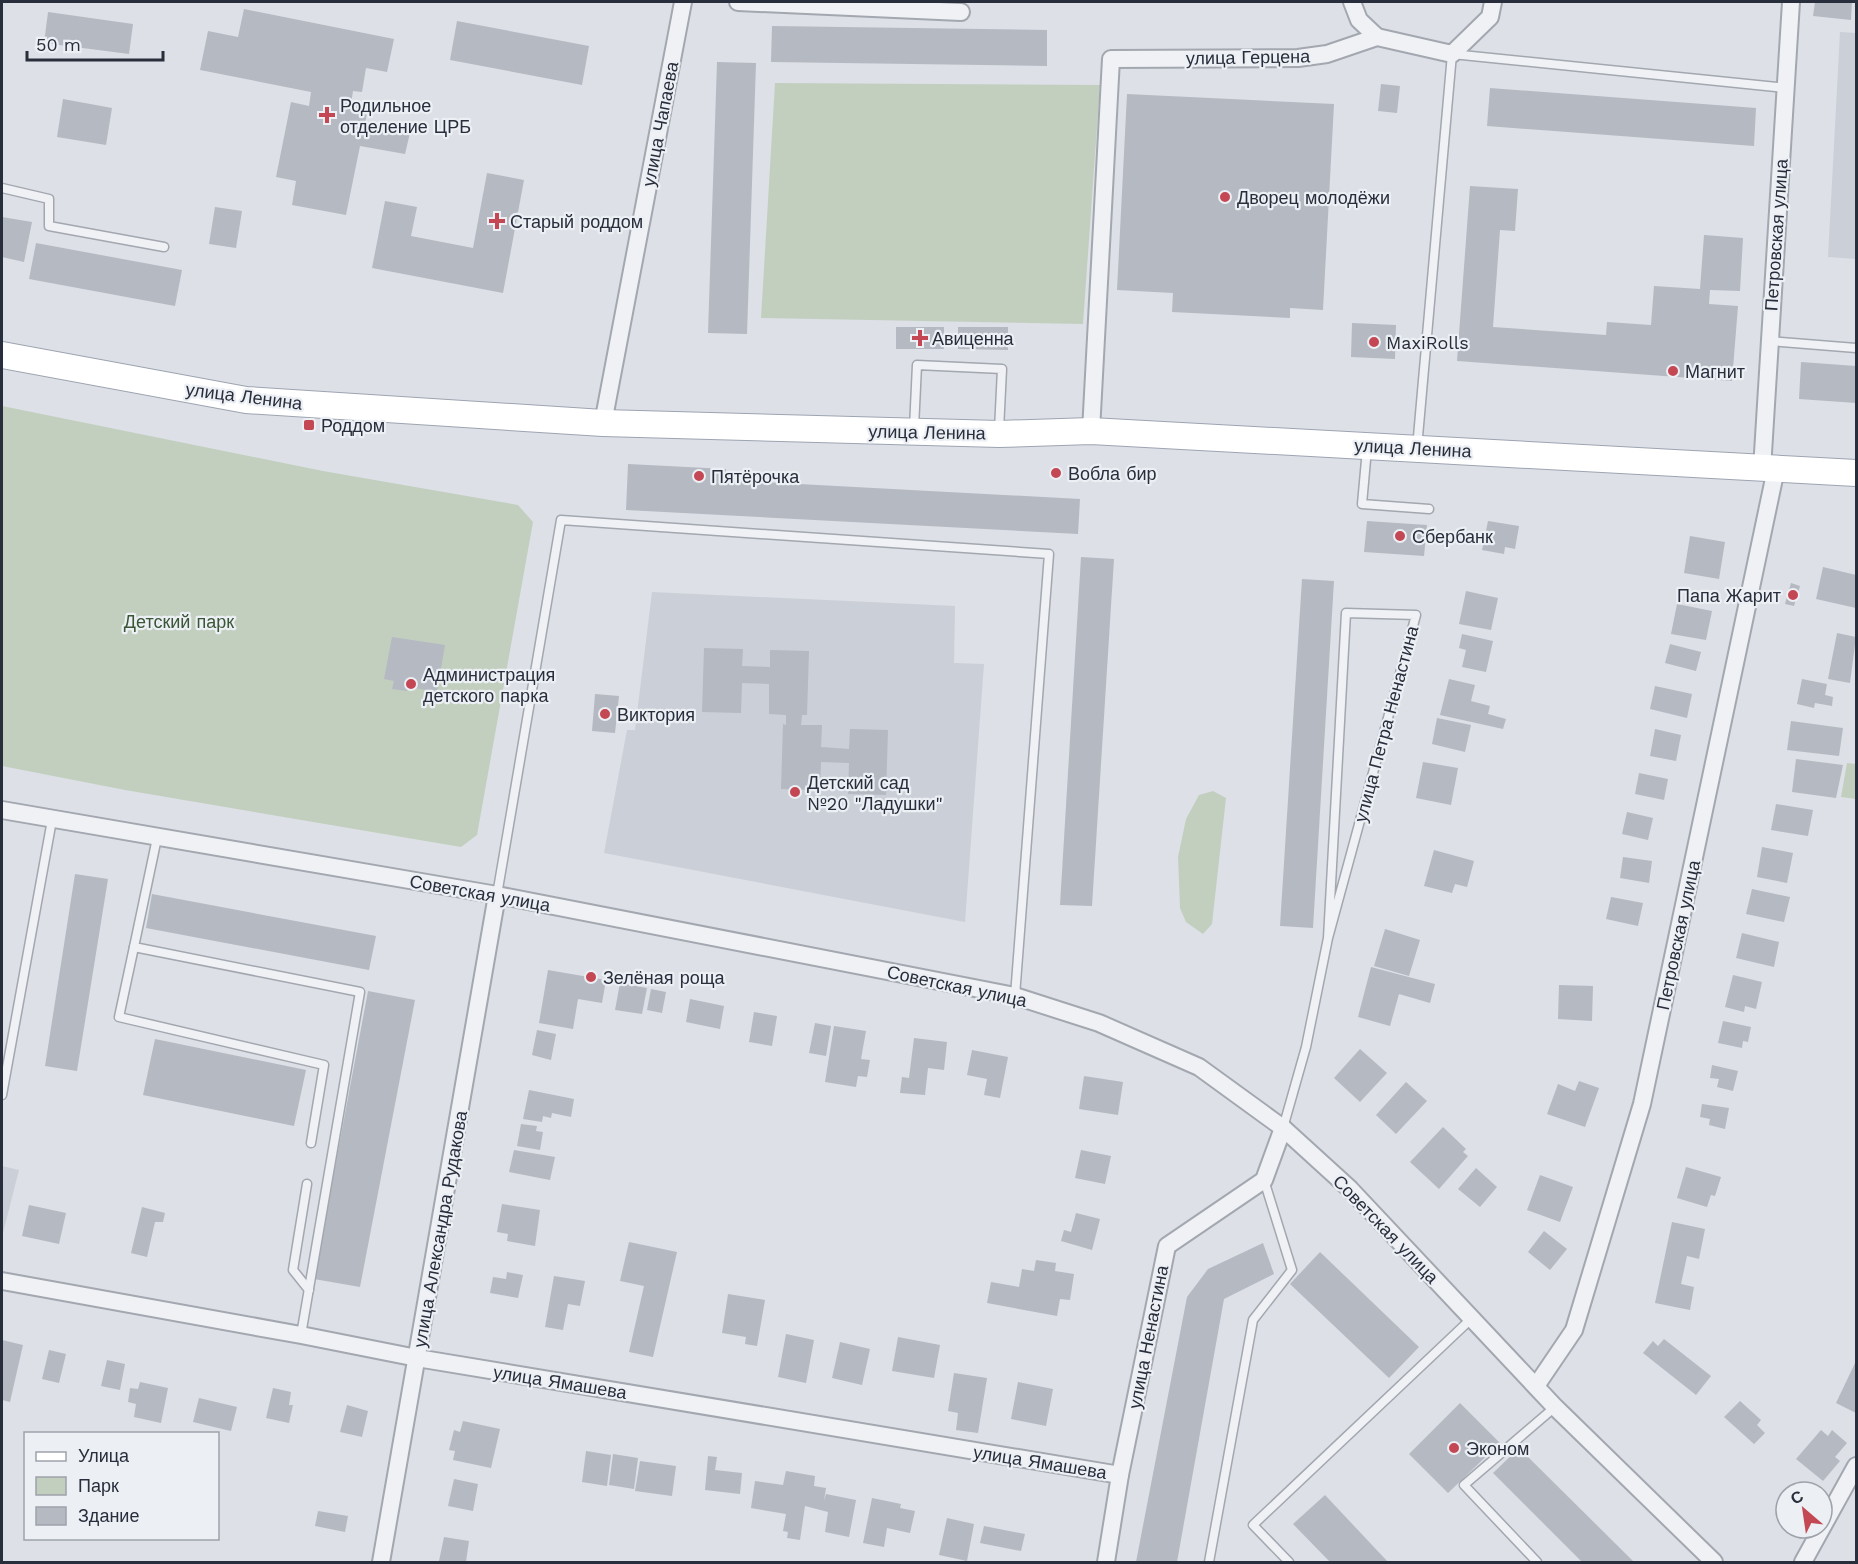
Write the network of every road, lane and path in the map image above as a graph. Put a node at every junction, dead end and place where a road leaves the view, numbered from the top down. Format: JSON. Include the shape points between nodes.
{"nodes":[{"id":1,"x":683,"y":2,"type":"edge"},
{"id":2,"x":738,"y":2,"type":"edge"},
{"id":3,"x":1352,"y":2,"type":"edge"},
{"id":4,"x":1493,"y":2,"type":"edge"},
{"id":5,"x":1791,"y":2,"type":"edge"},
{"id":6,"x":961,"y":12,"type":"dead end"},
{"id":7,"x":1377,"y":37,"type":"junction"},
{"id":8,"x":1452,"y":54,"type":"junction"},
{"id":9,"x":1786,"y":88,"type":"junction"},
{"id":10,"x":2,"y":188,"type":"edge"},
{"id":11,"x":164,"y":247,"type":"dead end"},
{"id":12,"x":1770,"y":341,"type":"junction"},
{"id":13,"x":1857,"y":348,"type":"edge"},
{"id":14,"x":2,"y":354,"type":"edge"},
{"id":15,"x":603,"y":423,"type":"junction"},
{"id":16,"x":914,"y":431,"type":"junction"},
{"id":17,"x":1091,"y":431,"type":"junction"},
{"id":18,"x":999,"y":434,"type":"junction"},
{"id":19,"x":1367,"y":446,"type":"junction"},
{"id":20,"x":1417,"y":448,"type":"junction"},
{"id":21,"x":1769,"y":469,"type":"junction"},
{"id":22,"x":1857,"y":473,"type":"edge"},
{"id":23,"x":1429,"y":509,"type":"dead end"},
{"id":24,"x":2,"y":810,"type":"edge"},
{"id":25,"x":52,"y":820,"type":"junction"},
{"id":26,"x":157,"y":838,"type":"junction"},
{"id":27,"x":497,"y":896,"type":"junction"},
{"id":28,"x":1328,"y":938,"type":"junction"},
{"id":29,"x":134,"y":947,"type":"junction"},
{"id":30,"x":1015,"y":996,"type":"junction"},
{"id":31,"x":2,"y":1095,"type":"edge"},
{"id":32,"x":1283,"y":1128,"type":"junction"},
{"id":33,"x":311,"y":1143,"type":"dead end"},
{"id":34,"x":1264,"y":1180,"type":"junction"},
{"id":35,"x":307,"y":1184,"type":"dead end"},
{"id":36,"x":2,"y":1281,"type":"edge"},
{"id":37,"x":309,"y":1290,"type":"junction"},
{"id":38,"x":1471,"y":1318,"type":"junction"},
{"id":39,"x":301,"y":1335,"type":"junction"},
{"id":40,"x":417,"y":1359,"type":"junction"},
{"id":41,"x":1536,"y":1386,"type":"junction"},
{"id":42,"x":1555,"y":1407,"type":"junction"},
{"id":43,"x":1857,"y":1466,"type":"edge"},
{"id":44,"x":1120,"y":1475,"type":"junction"},
{"id":45,"x":381,"y":1563,"type":"edge"},
{"id":46,"x":1106,"y":1563,"type":"edge"},
{"id":47,"x":1209,"y":1563,"type":"edge"},
{"id":48,"x":1289,"y":1563,"type":"edge"},
{"id":49,"x":1537,"y":1563,"type":"edge"},
{"id":50,"x":1714,"y":1563,"type":"edge"},
{"id":51,"x":1803,"y":1563,"type":"edge"}],
"edges":[{"from":1,"to":15,"type":"street","name":"улица Чапаева"},
{"from":2,"to":6,"type":"street"},
{"from":3,"to":7,"type":"street","via":[[1359,20]]},
{"from":4,"to":8,"type":"street","via":[[1490,17]]},
{"from":5,"to":9,"type":"street","name":"Петровская улица"},
{"from":7,"to":8,"type":"street"},
{"from":7,"to":17,"type":"street","name":"улица Герцена","via":[[1327,54],[1298,58],[1111,59]]},
{"from":8,"to":9,"type":"lane"},
{"from":8,"to":20,"type":"lane"},
{"from":9,"to":12,"type":"street","name":"Петровская улица"},
{"from":10,"to":11,"type":"lane","via":[[49,199],[49,226]]},
{"from":12,"to":13,"type":"lane"},
{"from":12,"to":21,"type":"street","name":"Петровская улица"},
{"from":14,"to":15,"type":"main road","name":"улица Ленина","via":[[246,400]]},
{"from":15,"to":16,"type":"main road","name":"улица Ленина"},
{"from":16,"to":18,"type":"main road","name":"улица Ленина"},
{"from":16,"to":18,"type":"lane","via":[[917,365],[1002,369]]},
{"from":17,"to":18,"type":"main road","name":"улица Ленина"},
{"from":17,"to":19,"type":"main road","name":"улица Ленина"},
{"from":19,"to":20,"type":"main road","name":"улица Ленина"},
{"from":19,"to":23,"type":"lane","via":[[1362,504]]},
{"from":20,"to":21,"type":"main road","name":"улица Ленина"},
{"from":21,"to":22,"type":"main road","name":"улица Ленина"},
{"from":21,"to":41,"type":"street","name":"Петровская улица","via":[[1642,1104],[1574,1330]]},
{"from":24,"to":25,"type":"street","name":"Советская улица"},
{"from":25,"to":26,"type":"street","name":"Советская улица"},
{"from":25,"to":31,"type":"lane"},
{"from":26,"to":27,"type":"street","name":"Советская улица"},
{"from":26,"to":29,"type":"lane"},
{"from":27,"to":30,"type":"street","name":"Советская улица"},
{"from":27,"to":30,"type":"lane","via":[[561,520],[1049,554]]},
{"from":27,"to":40,"type":"street","name":"улица Александра Рудакова"},
{"from":28,"to":28,"type":"lane","name":"улица Петра Ненастина","via":[[1346,613],[1416,615],[1366,800]]},
{"from":28,"to":32,"type":"lane","name":"улица Петра Ненастина","via":[[1306,1047]]},
{"from":29,"to":33,"type":"lane","via":[[119,1017],[324,1065]]},
{"from":29,"to":37,"type":"lane","via":[[360,992]]},
{"from":30,"to":32,"type":"street","name":"Советская улица","via":[[1099,1023],[1198,1068]]},
{"from":32,"to":34,"type":"street"},
{"from":32,"to":38,"type":"street","name":"Советская улица","via":[[1350,1189]]},
{"from":34,"to":44,"type":"street","name":"улица Ненастина","via":[[1167,1246]]},
{"from":34,"to":47,"type":"lane","via":[[1292,1270],[1253,1320]]},
{"from":35,"to":37,"type":"lane","via":[[293,1270]]},
{"from":36,"to":39,"type":"street","name":"улица Ямашева"},
{"from":37,"to":39,"type":"lane"},
{"from":38,"to":41,"type":"street","name":"Советская улица"},
{"from":38,"to":48,"type":"lane","via":[[1253,1525]]},
{"from":39,"to":40,"type":"street","name":"улица Ямашева"},
{"from":40,"to":44,"type":"street","name":"улица Ямашева"},
{"from":40,"to":45,"type":"street","name":"улица Александра Рудакова"},
{"from":41,"to":42,"type":"street","name":"Советская улица"},
{"from":42,"to":49,"type":"lane","via":[[1464,1485]]},
{"from":42,"to":50,"type":"street","name":"Советская улица"},
{"from":43,"to":51,"type":"street"},
{"from":44,"to":46,"type":"street","name":"улица Ненастина"}]}
